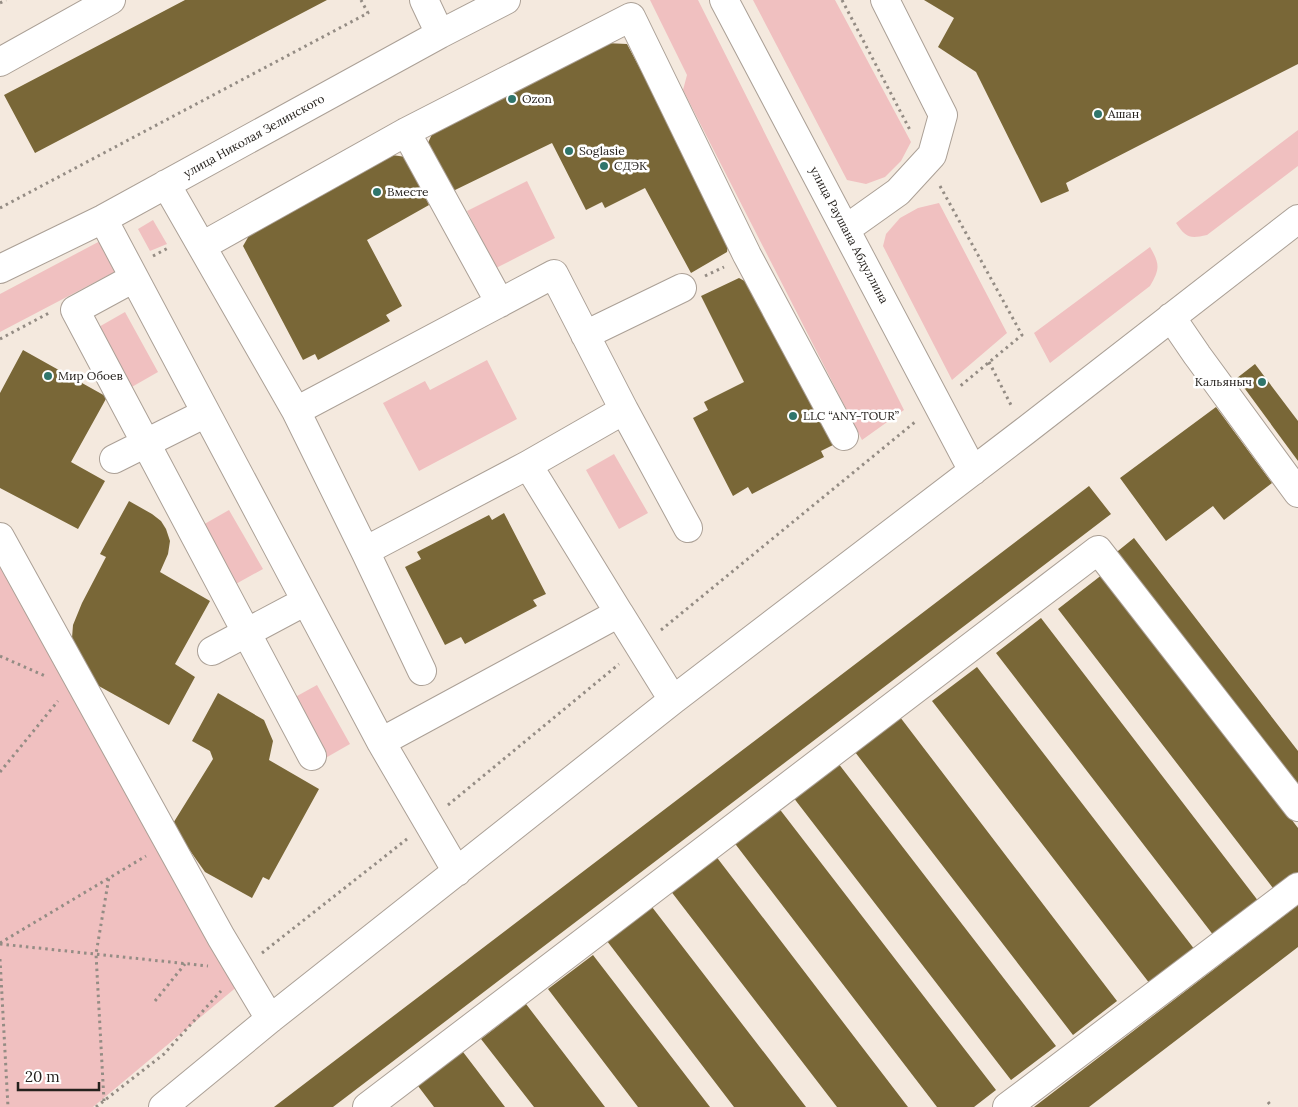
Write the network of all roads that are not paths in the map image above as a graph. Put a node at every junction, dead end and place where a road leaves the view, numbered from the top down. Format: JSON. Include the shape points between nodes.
{"nodes":[{"id":1,"x":111,"y":0,"type":"edge"},
{"id":2,"x":424,"y":0,"type":"edge"},
{"id":3,"x":506,"y":0,"type":"edge"},
{"id":4,"x":724,"y":0,"type":"edge"},
{"id":5,"x":885,"y":0,"type":"edge"},
{"id":6,"x":440,"y":34,"type":"junction"},
{"id":7,"x":0,"y":62,"type":"edge"},
{"id":8,"x":406,"y":132,"type":"junction"},
{"id":9,"x":166,"y":184,"type":"junction"},
{"id":10,"x":103,"y":219,"type":"junction"},
{"id":11,"x":1298,"y":219,"type":"edge"},
{"id":12,"x":846,"y":229,"type":"junction"},
{"id":13,"x":202,"y":246,"type":"junction"},
{"id":14,"x":1,"y":265,"type":"edge"},
{"id":15,"x":134,"y":278,"type":"junction"},
{"id":16,"x":682,"y":288,"type":"road end"},
{"id":17,"x":500,"y":303,"type":"junction"},
{"id":18,"x":1171,"y":317,"type":"junction"},
{"id":19,"x":585,"y":335,"type":"junction"},
{"id":20,"x":624,"y":410,"type":"junction"},
{"id":21,"x":296,"y":411,"type":"junction"},
{"id":22,"x":206,"y":414,"type":"junction"},
{"id":23,"x":844,"y":436,"type":"dead end"},
{"id":24,"x":146,"y":444,"type":"junction"},
{"id":25,"x":114,"y":459,"type":"dead end"},
{"id":26,"x":528,"y":465,"type":"junction"},
{"id":27,"x":973,"y":471,"type":"junction"},
{"id":28,"x":1298,"y":493,"type":"edge"},
{"id":29,"x":688,"y":528,"type":"dead end"},
{"id":30,"x":0,"y":537,"type":"edge"},
{"id":31,"x":365,"y":551,"type":"junction"},
{"id":32,"x":306,"y":601,"type":"junction"},
{"id":33,"x":618,"y":613,"type":"junction"},
{"id":34,"x":246,"y":633,"type":"junction"},
{"id":35,"x":212,"y":651,"type":"dead end"},
{"id":36,"x":422,"y":671,"type":"dead end"},
{"id":37,"x":673,"y":700,"type":"junction"},
{"id":38,"x":381,"y":742,"type":"junction"},
{"id":39,"x":312,"y":756,"type":"dead end"},
{"id":40,"x":1298,"y":808,"type":"edge"},
{"id":41,"x":458,"y":872,"type":"junction"},
{"id":42,"x":1298,"y":887,"type":"edge"},
{"id":43,"x":270,"y":1019,"type":"junction"},
{"id":44,"x":1013,"y":1105,"type":"edge"},
{"id":45,"x":163,"y":1107,"type":"edge"},
{"id":46,"x":367,"y":1107,"type":"edge"}],
"edges":[{"from":1,"to":7,"type":"street"},
{"from":2,"to":6,"type":"street"},
{"from":3,"to":6,"type":"street","name":"улица Николая Зелинского"},
{"from":4,"to":12,"type":"street","name":"улица Раушана Абдуллина"},
{"from":5,"to":12,"type":"street","via":[[943,115],[932,155],[898,192]]},
{"from":6,"to":9,"type":"street","name":"улица Николая Зелинского"},
{"from":8,"to":13,"type":"street"},
{"from":8,"to":17,"type":"street"},
{"from":8,"to":23,"type":"street","via":[[631,17],[747,255]]},
{"from":9,"to":10,"type":"street","name":"улица Николая Зелинского"},
{"from":9,"to":13,"type":"street"},
{"from":10,"to":14,"type":"street","name":"улица Николая Зелинского"},
{"from":10,"to":15,"type":"street"},
{"from":11,"to":18,"type":"street"},
{"from":12,"to":27,"type":"street","name":"улица Раушана Абдуллина"},
{"from":13,"to":21,"type":"street"},
{"from":15,"to":22,"type":"street"},
{"from":15,"to":24,"type":"street","via":[[75,310]]},
{"from":16,"to":19,"type":"street"},
{"from":17,"to":19,"type":"street","via":[[554,274]]},
{"from":17,"to":21,"type":"street"},
{"from":18,"to":27,"type":"street"},
{"from":18,"to":28,"type":"street"},
{"from":19,"to":20,"type":"street"},
{"from":20,"to":26,"type":"street"},
{"from":20,"to":29,"type":"street"},
{"from":21,"to":31,"type":"street"},
{"from":22,"to":24,"type":"street"},
{"from":22,"to":32,"type":"street"},
{"from":24,"to":25,"type":"street"},
{"from":24,"to":34,"type":"street"},
{"from":26,"to":31,"type":"street"},
{"from":26,"to":33,"type":"street"},
{"from":27,"to":37,"type":"street"},
{"from":30,"to":43,"type":"street","via":[[216,928]]},
{"from":31,"to":36,"type":"street"},
{"from":32,"to":34,"type":"street"},
{"from":32,"to":38,"type":"street"},
{"from":33,"to":37,"type":"street"},
{"from":33,"to":38,"type":"street"},
{"from":34,"to":35,"type":"street"},
{"from":34,"to":39,"type":"street"},
{"from":37,"to":41,"type":"street"},
{"from":38,"to":41,"type":"street"},
{"from":40,"to":46,"type":"street","via":[[1098,550]]},
{"from":41,"to":43,"type":"street"},
{"from":42,"to":44,"type":"street"},
{"from":43,"to":45,"type":"street"}]}
